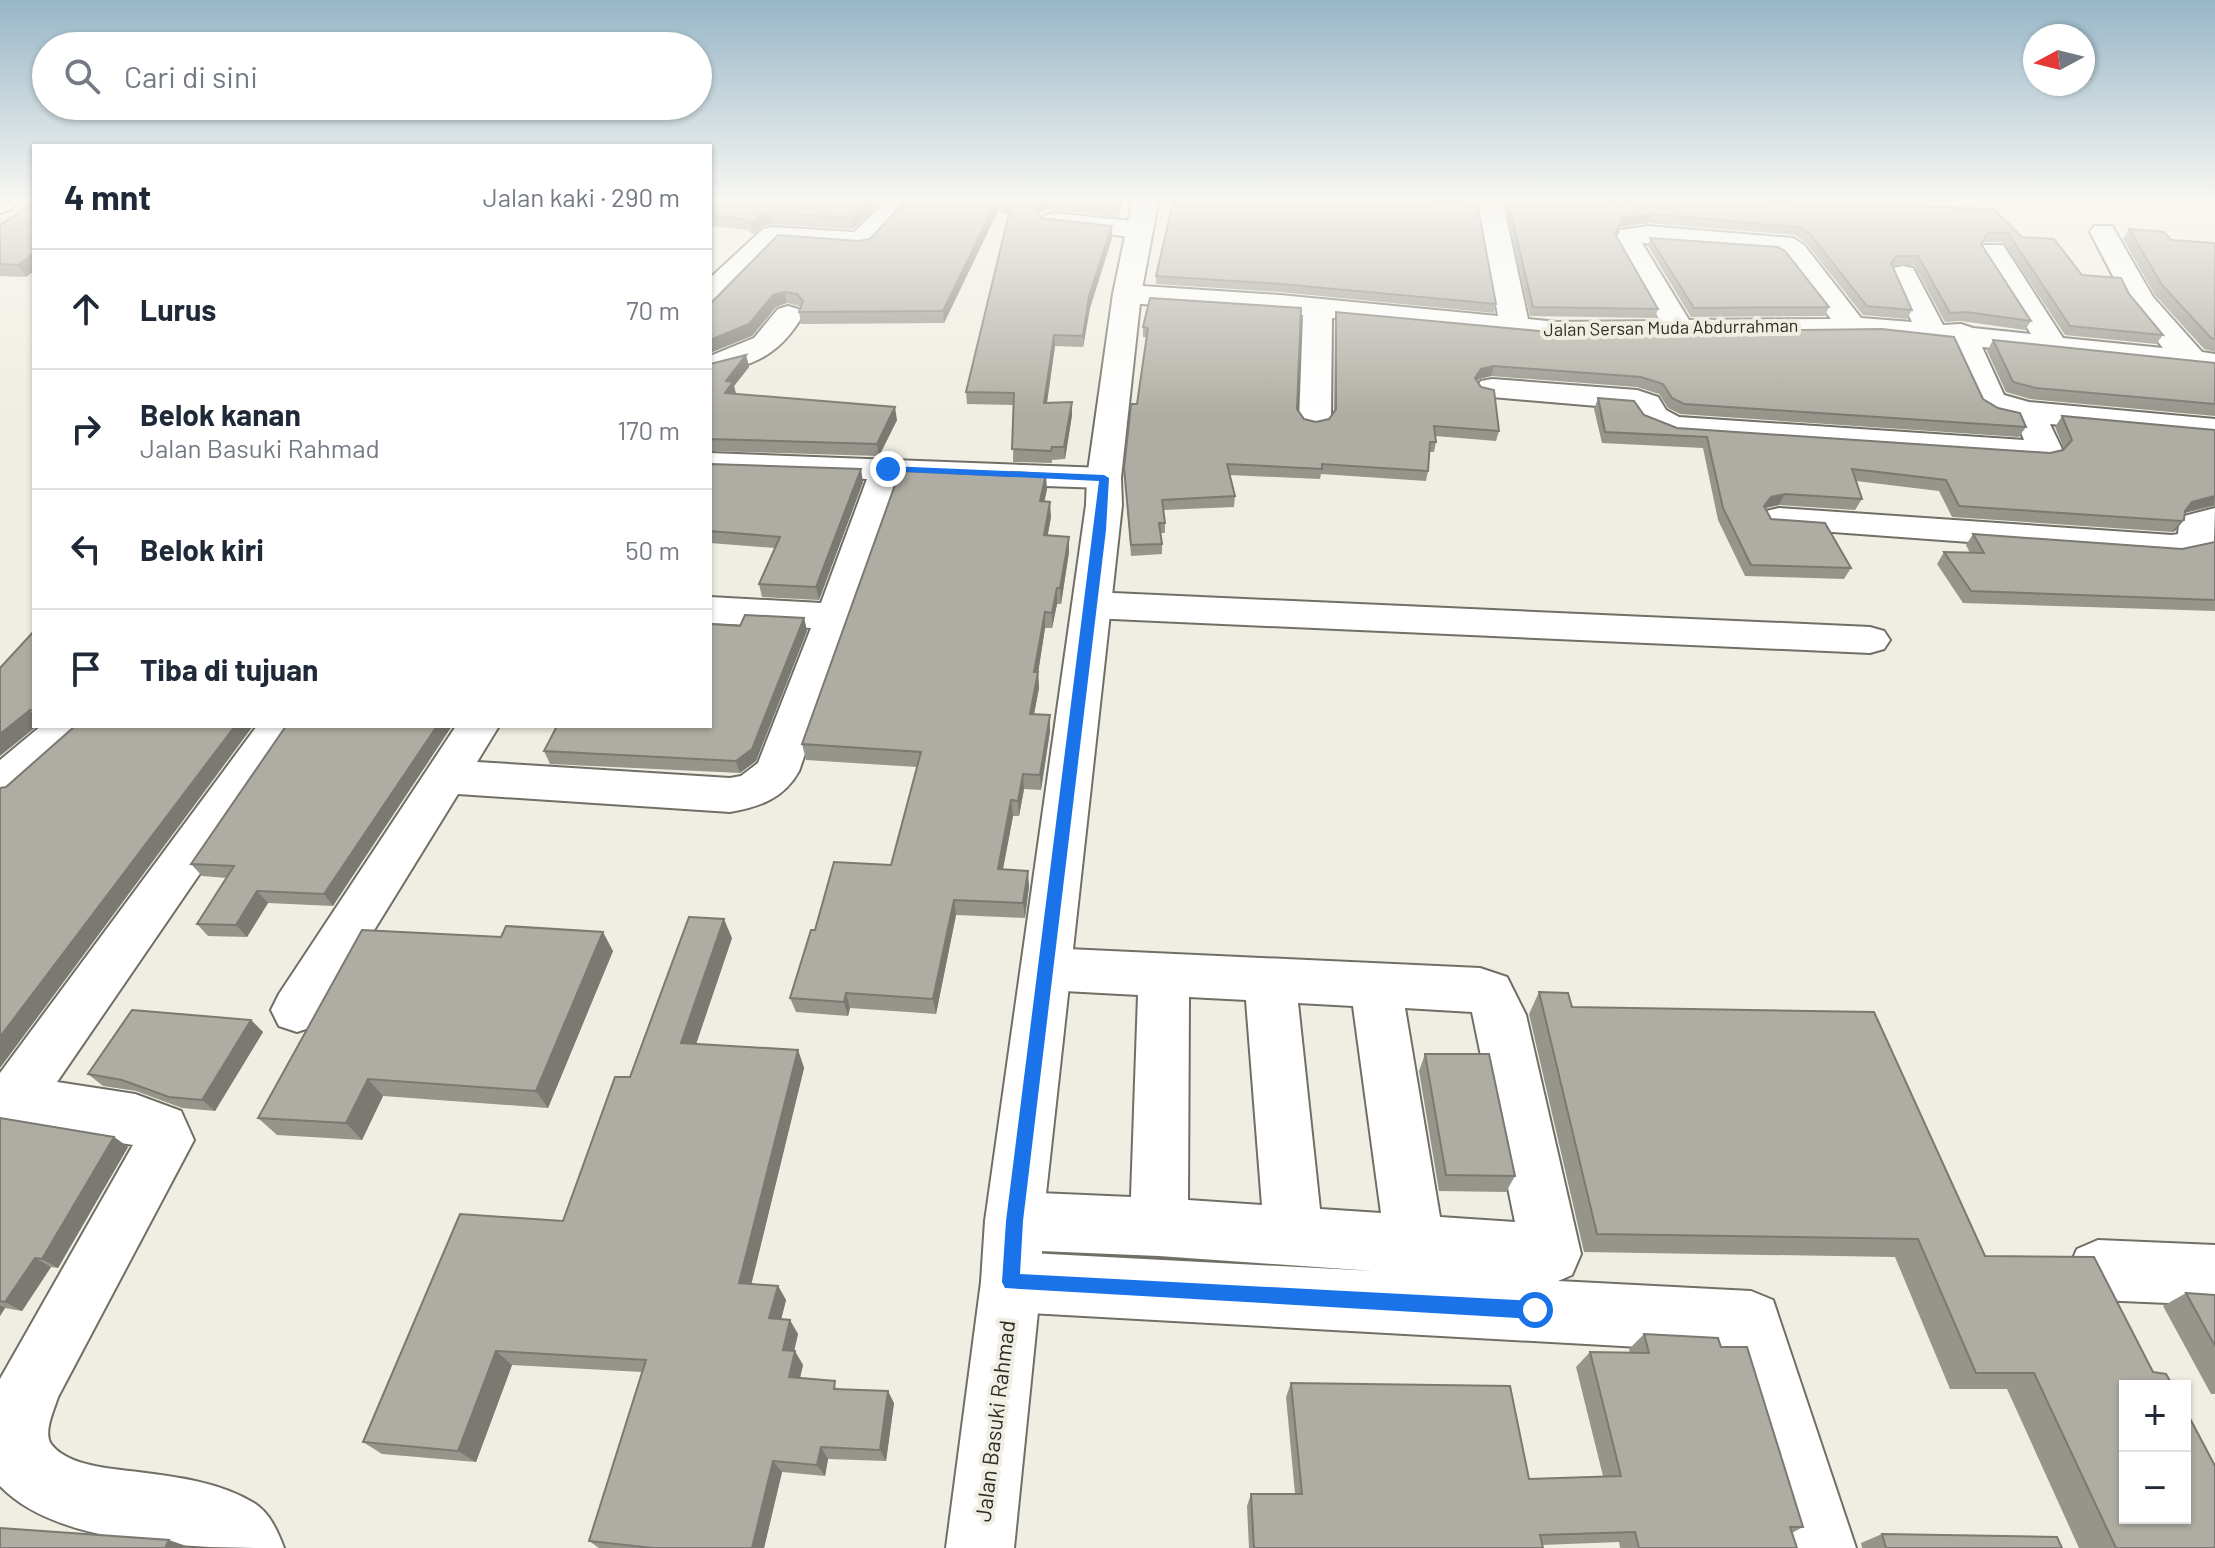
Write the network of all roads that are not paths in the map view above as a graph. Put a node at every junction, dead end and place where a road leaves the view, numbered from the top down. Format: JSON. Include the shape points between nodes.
{"nodes":[{"id":1,"x":735,"y":270,"type":"edge"},
{"id":2,"x":1132,"y":270,"type":"edge"},
{"id":3,"x":1503,"y":270,"type":"edge"},
{"id":4,"x":1642,"y":270,"type":"edge"},
{"id":5,"x":1809,"y":270,"type":"edge"},
{"id":6,"x":2005,"y":270,"type":"edge"},
{"id":7,"x":2121,"y":270,"type":"edge"},
{"id":8,"x":1903,"y":274,"type":"dead end"},
{"id":9,"x":712,"y":292,"type":"edge"},
{"id":10,"x":1127,"y":294,"type":"junction"},
{"id":11,"x":1318,"y":308,"type":"junction"},
{"id":12,"x":788,"y":315,"type":"dead end"},
{"id":13,"x":1852,"y":326,"type":"junction"},
{"id":14,"x":1678,"y":327,"type":"junction"},
{"id":15,"x":1515,"y":328,"type":"junction"},
{"id":16,"x":1946,"y":332,"type":"junction"},
{"id":17,"x":2051,"y":343,"type":"junction"},
{"id":18,"x":2204,"y":362,"type":"edge"},
{"id":19,"x":712,"y":365,"type":"edge"},
{"id":20,"x":1492,"y":388,"type":"edge"},
{"id":21,"x":2029,"y":412,"type":"junction"},
{"id":22,"x":1315,"y":419,"type":"edge"},
{"id":23,"x":2215,"y":429,"type":"edge"},
{"id":24,"x":712,"y":463,"type":"edge"},
{"id":25,"x":888,"y":469,"type":"junction"},
{"id":26,"x":1104,"y":478,"type":"junction"},
{"id":27,"x":1779,"y":519,"type":"edge"},
{"id":28,"x":2209,"y":538,"type":"edge"},
{"id":29,"x":1091,"y":605,"type":"junction"},
{"id":30,"x":712,"y":610,"type":"edge"},
{"id":31,"x":835,"y":617,"type":"junction"},
{"id":32,"x":1870,"y":640,"type":"dead end"},
{"id":33,"x":67,"y":728,"type":"edge"},
{"id":34,"x":279,"y":728,"type":"edge"},
{"id":35,"x":477,"y":728,"type":"edge"},
{"id":36,"x":448,"y":777,"type":"junction"},
{"id":37,"x":0,"y":785,"type":"edge"},
{"id":38,"x":1046,"y":969,"type":"junction"},
{"id":39,"x":1164,"y":975,"type":"junction"},
{"id":40,"x":1270,"y":980,"type":"junction"},
{"id":41,"x":1376,"y":985,"type":"junction"},
{"id":42,"x":297,"y":1010,"type":"dead end"},
{"id":43,"x":7,"y":1099,"type":"edge"},
{"id":44,"x":1014,"y":1221,"type":"junction"},
{"id":45,"x":1159,"y":1227,"type":"junction"},
{"id":46,"x":1294,"y":1236,"type":"junction"},
{"id":47,"x":1415,"y":1245,"type":"junction"},
{"id":48,"x":2215,"y":1275,"type":"edge"},
{"id":49,"x":1011,"y":1282,"type":"junction"},
{"id":50,"x":2112,"y":1296,"type":"edge"},
{"id":51,"x":250,"y":1548,"type":"edge"},
{"id":52,"x":980,"y":1548,"type":"edge"},
{"id":53,"x":1822,"y":1548,"type":"edge"}],
"edges":[{"from":1,"to":9,"type":"main road"},
{"from":2,"to":10,"type":"main road","name":"Jalan Basuki Rahmad"},
{"from":3,"to":15,"type":"main road"},
{"from":4,"to":14,"type":"main road"},
{"from":5,"to":13,"type":"main road"},
{"from":6,"to":17,"type":"main road"},
{"from":7,"to":18,"type":"main road","via":[[2155,323]]},
{"from":8,"to":16,"type":"main road"},
{"from":10,"to":11,"type":"main road","name":"Jalan Sersan Muda Abdurrahman"},
{"from":10,"to":26,"type":"main road","name":"Jalan Basuki Rahmad"},
{"from":11,"to":15,"type":"main road","name":"Jalan Sersan Muda Abdurrahman"},
{"from":11,"to":22,"type":"main road"},
{"from":12,"to":19,"type":"main road","via":[[766,347]]},
{"from":13,"to":14,"type":"main road","name":"Jalan Sersan Muda Abdurrahman"},
{"from":13,"to":16,"type":"main road","name":"Jalan Sersan Muda Abdurrahman"},
{"from":14,"to":15,"type":"main road","name":"Jalan Sersan Muda Abdurrahman"},
{"from":16,"to":17,"type":"main road","name":"Jalan Sersan Muda Abdurrahman"},
{"from":16,"to":21,"type":"main road","via":[[1991,401]]},
{"from":17,"to":18,"type":"main road","name":"Jalan Sersan Muda Abdurrahman"},
{"from":20,"to":21,"type":"main road","via":[[1624,398],[1647,404],[1652,416],[1673,426],[2043,451]]},
{"from":21,"to":23,"type":"main road"},
{"from":24,"to":25,"type":"main road"},
{"from":25,"to":26,"type":"main road"},
{"from":25,"to":31,"type":"main road"},
{"from":26,"to":29,"type":"main road","name":"Jalan Basuki Rahmad"},
{"from":27,"to":28,"type":"main road","via":[[2172,546]]},
{"from":29,"to":32,"type":"main road"},
{"from":29,"to":38,"type":"main road","name":"Jalan Basuki Rahmad"},
{"from":30,"to":31,"type":"main road"},
{"from":31,"to":36,"type":"main road","via":[[777,771],[751,792],[730,795]]},
{"from":33,"to":37,"type":"main road"},
{"from":34,"to":43,"type":"main road"},
{"from":35,"to":36,"type":"main road"},
{"from":36,"to":42,"type":"main road"},
{"from":38,"to":39,"type":"main road"},
{"from":38,"to":44,"type":"main road","name":"Jalan Basuki Rahmad"},
{"from":39,"to":40,"type":"main road"},
{"from":39,"to":45,"type":"main road"},
{"from":40,"to":41,"type":"main road"},
{"from":40,"to":46,"type":"main road"},
{"from":41,"to":47,"type":"main road"},
{"from":41,"to":47,"type":"main road","via":[[1489,993],[1500,1015],[1551,1254]]},
{"from":43,"to":51,"type":"main road","via":[[152,1124],[166,1140],[29,1386],[15,1433],[24,1464],[49,1485],[94,1500],[201,1516],[232,1528]]},
{"from":44,"to":45,"type":"main road"},
{"from":44,"to":49,"type":"main road","name":"Jalan Basuki Rahmad"},
{"from":45,"to":46,"type":"main road"},
{"from":46,"to":47,"type":"main road"},
{"from":48,"to":50,"type":"main road"},
{"from":49,"to":52,"type":"main road","name":"Jalan Basuki Rahmad"},
{"from":49,"to":53,"type":"main road","via":[[1751,1322]]}]}
